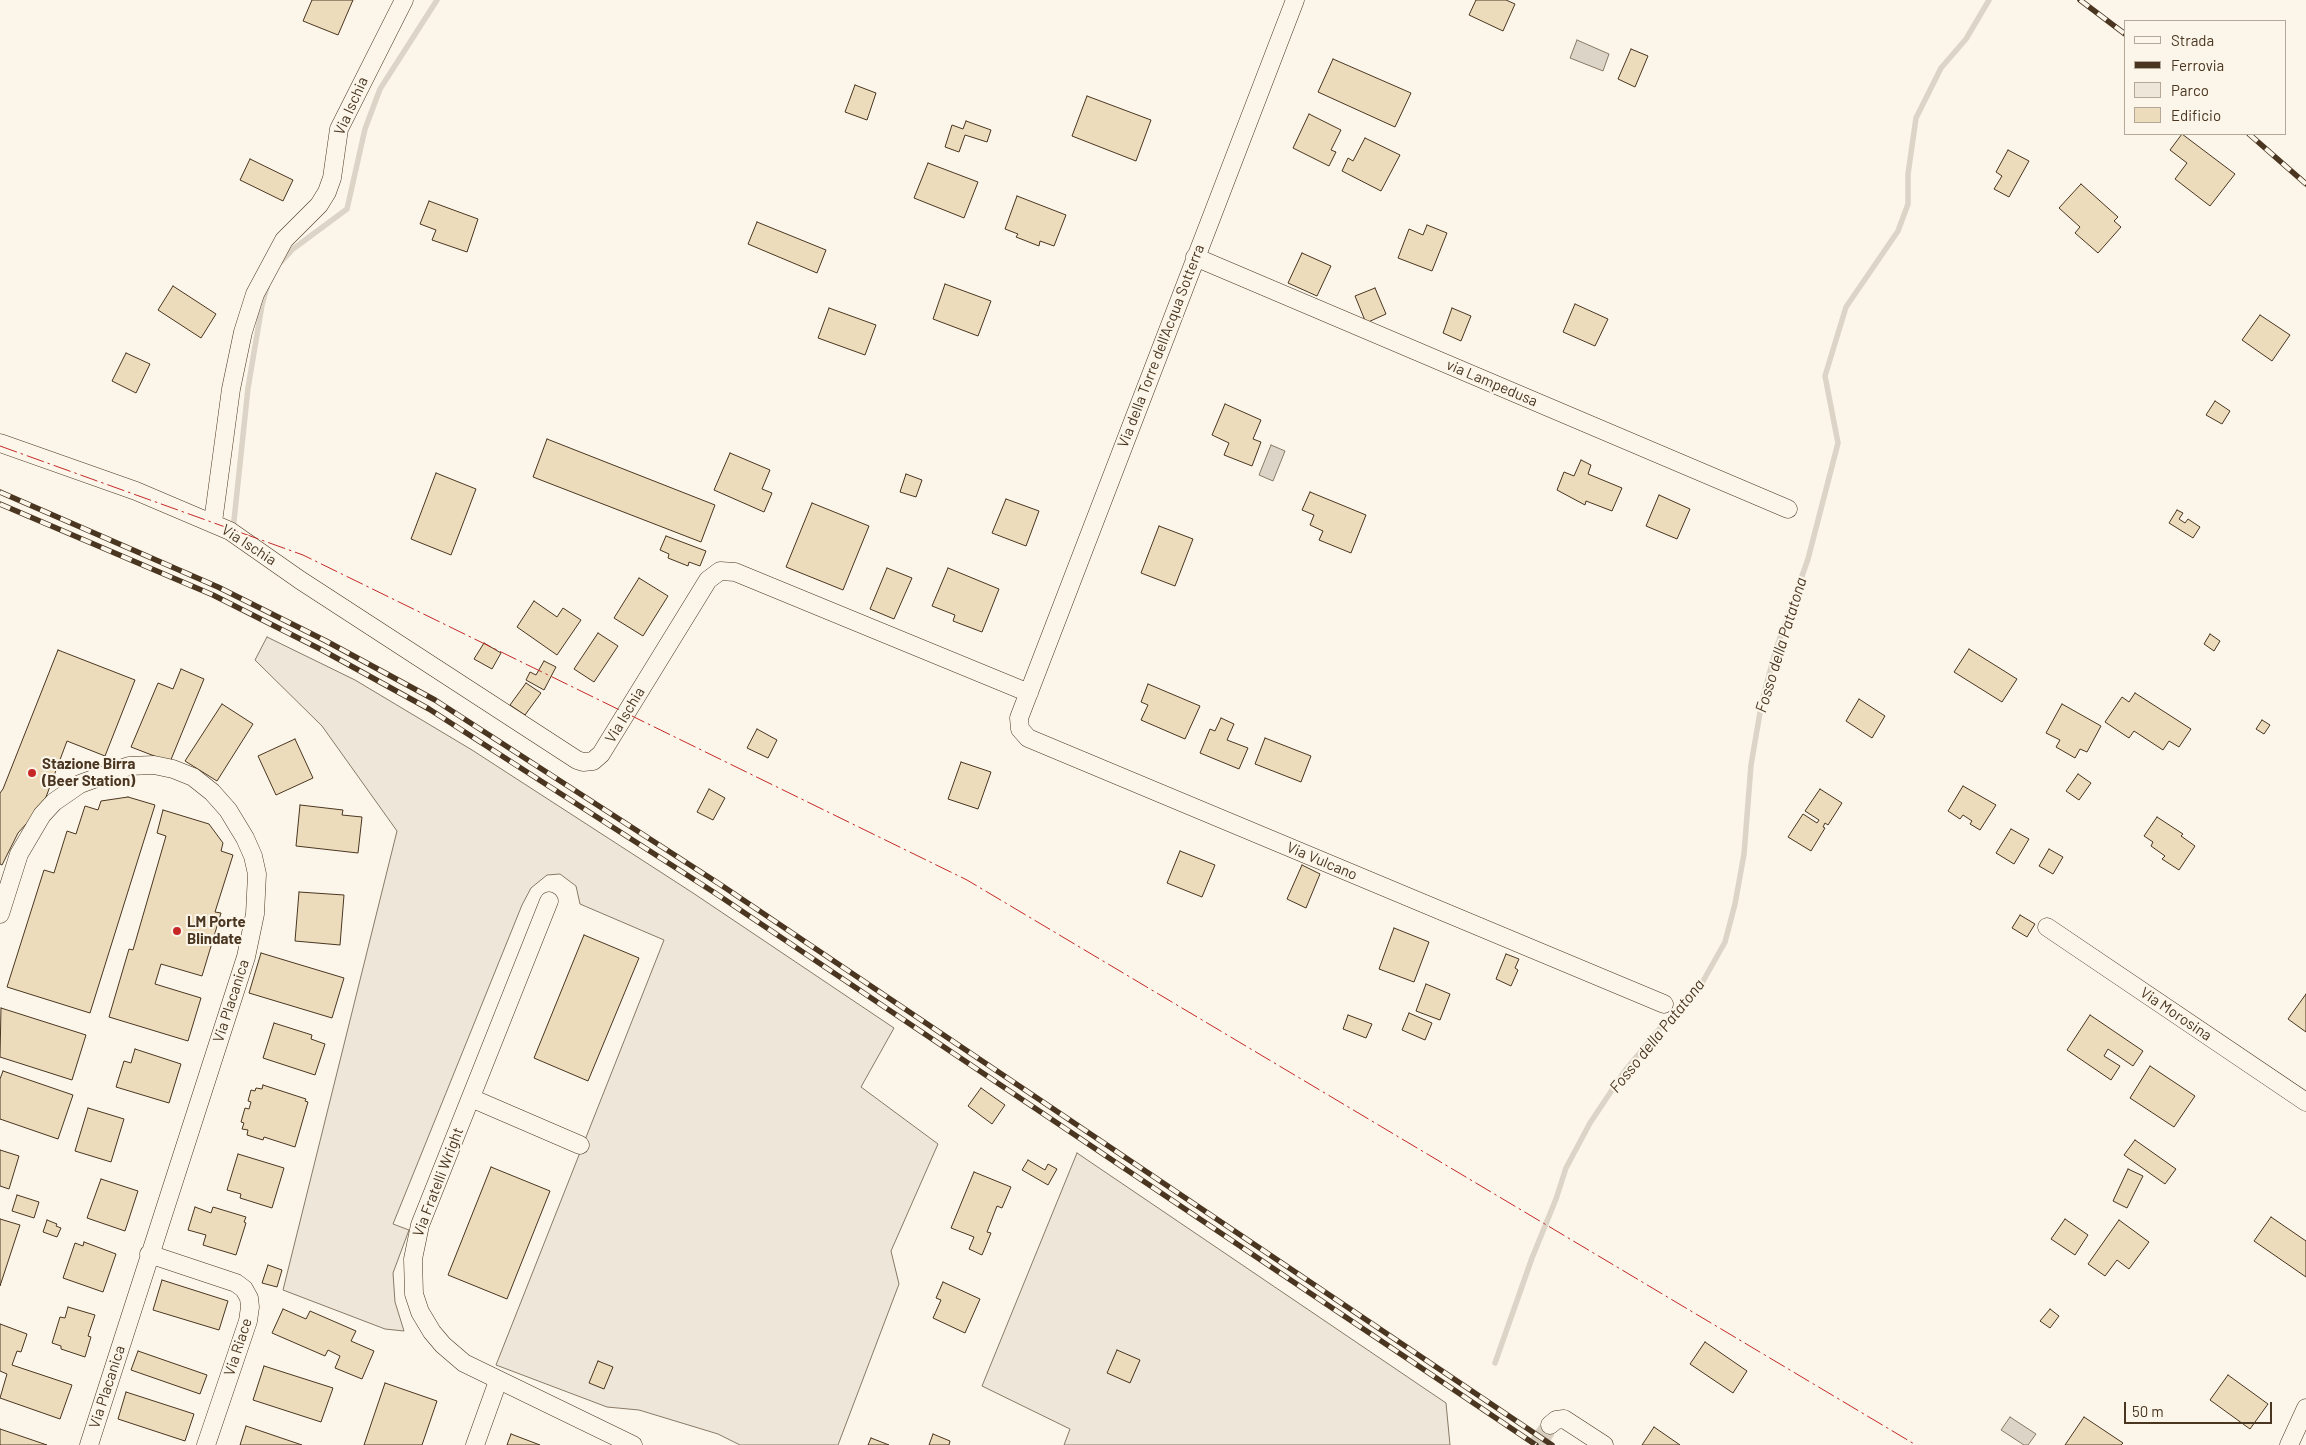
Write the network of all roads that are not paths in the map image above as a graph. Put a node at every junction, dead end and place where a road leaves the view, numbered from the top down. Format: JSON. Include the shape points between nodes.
{"nodes":[{"id":1,"x":404,"y":0,"type":"edge"},
{"id":2,"x":1295,"y":0,"type":"edge"},
{"id":3,"x":1195,"y":257,"type":"junction"},
{"id":4,"x":0,"y":443,"type":"edge"},
{"id":5,"x":1788,"y":509,"type":"dead end"},
{"id":6,"x":214,"y":522,"type":"junction"},
{"id":7,"x":1030,"y":693,"type":"junction"},
{"id":8,"x":549,"y":901,"type":"dead end"},
{"id":9,"x":0,"y":914,"type":"edge"},
{"id":10,"x":2047,"y":926,"type":"dead end"},
{"id":11,"x":1664,"y":1004,"type":"dead end"},
{"id":12,"x":471,"y":1098,"type":"junction"},
{"id":13,"x":2306,"y":1102,"type":"edge"},
{"id":14,"x":580,"y":1145,"type":"dead end"},
{"id":15,"x":149,"y":1254,"type":"junction"},
{"id":16,"x":498,"y":1381,"type":"junction"},
{"id":17,"x":2306,"y":1408,"type":"edge"},
{"id":18,"x":1550,"y":1425,"type":"dead end"},
{"id":19,"x":89,"y":1445,"type":"edge"},
{"id":20,"x":206,"y":1445,"type":"edge"},
{"id":21,"x":475,"y":1445,"type":"edge"},
{"id":22,"x":633,"y":1445,"type":"edge"},
{"id":23,"x":1604,"y":1445,"type":"edge"},
{"id":24,"x":2289,"y":1445,"type":"edge"}],
"edges":[{"from":1,"to":6,"type":"street","name":"Via Ischia","via":[[339,129],[327,192],[319,205],[284,240],[255,294],[231,389]]},
{"from":2,"to":3,"type":"street","name":"Via della Torre dell'Acqua Sotterra"},
{"from":3,"to":5,"type":"street","name":"via Lampedusa"},
{"from":3,"to":7,"type":"street","name":"Via della Torre dell'Acqua Sotterra"},
{"from":4,"to":6,"type":"street","name":"Via Ischia"},
{"from":6,"to":7,"type":"street","name":"Via Ischia","via":[[583,762],[593,761],[601,754],[708,580],[720,570],[735,572]]},
{"from":7,"to":11,"type":"street","name":"Via Vulcano","via":[[1019,724],[1021,732],[1028,738]]},
{"from":8,"to":12,"type":"street","name":"Via Fratelli Wright"},
{"from":9,"to":15,"type":"street","name":"Via Placanica","via":[[19,854],[42,815],[80,784],[129,766],[163,766],[193,777],[228,810],[251,851],[257,886],[250,944]]},
{"from":10,"to":13,"type":"street","name":"Via Morosina"},
{"from":12,"to":14,"type":"street"},
{"from":12,"to":16,"type":"street","name":"Via Fratelli Wright","via":[[418,1231],[413,1284],[420,1312],[437,1339],[464,1363]]},
{"from":15,"to":19,"type":"street","name":"Via Placanica"},
{"from":15,"to":20,"type":"street","name":"Via Riace","via":[[236,1283],[249,1298],[248,1321]]},
{"from":16,"to":21,"type":"street"},
{"from":16,"to":22,"type":"street","name":"Via Fratelli Wright"},
{"from":17,"to":24,"type":"street"},
{"from":18,"to":23,"type":"street","via":[[1564,1419]]}]}
